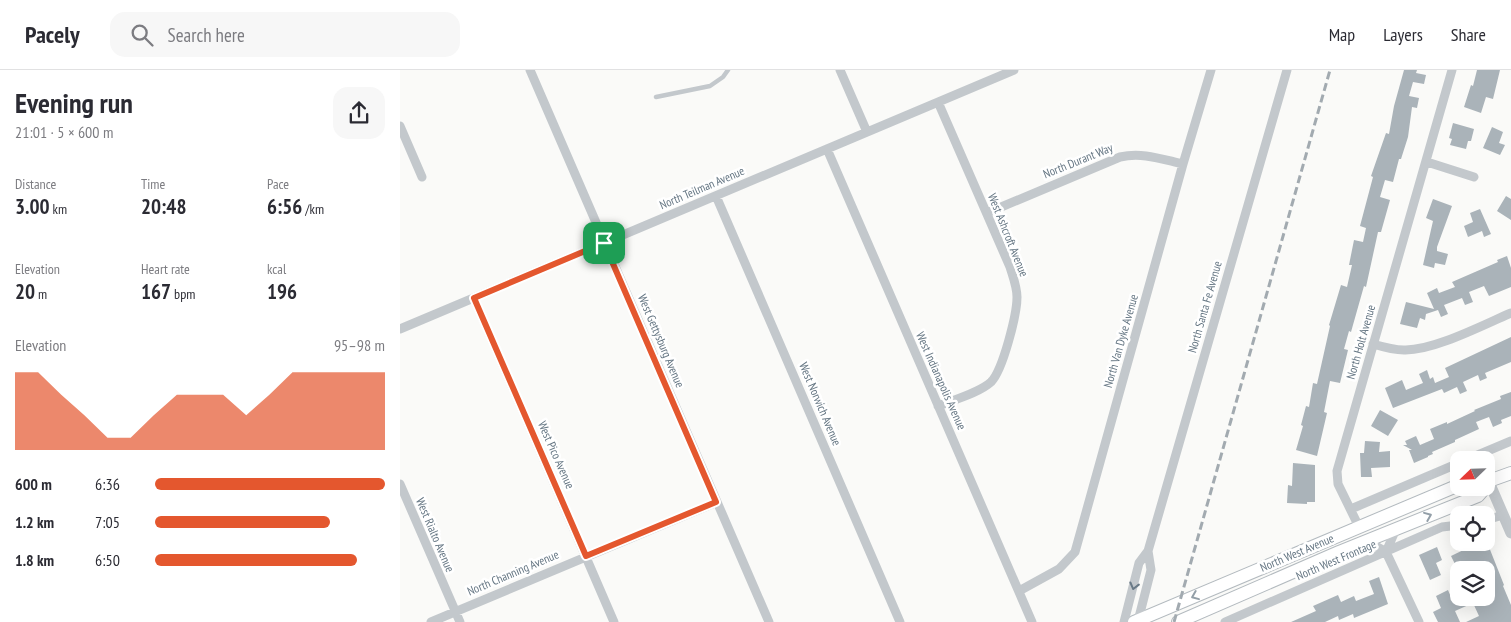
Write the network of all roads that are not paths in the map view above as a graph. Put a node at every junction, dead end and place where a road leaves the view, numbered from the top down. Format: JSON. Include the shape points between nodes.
{"nodes":[{"id":1,"x":530,"y":70,"type":"edge"},
{"id":2,"x":728,"y":70,"type":"edge"},
{"id":3,"x":840,"y":70,"type":"edge"},
{"id":4,"x":1014,"y":70,"type":"edge"},
{"id":5,"x":1211,"y":70,"type":"edge"},
{"id":6,"x":1287,"y":70,"type":"edge"},
{"id":7,"x":1452,"y":70,"type":"edge"},
{"id":8,"x":656,"y":97,"type":"dead end"},
{"id":9,"x":938,"y":102,"type":"junction"},
{"id":10,"x":400,"y":126,"type":"edge"},
{"id":11,"x":867,"y":132,"type":"junction"},
{"id":12,"x":827,"y":149,"type":"junction"},
{"id":13,"x":1427,"y":162,"type":"junction"},
{"id":14,"x":1183,"y":164,"type":"junction"},
{"id":15,"x":422,"y":177,"type":"dead end"},
{"id":16,"x":1474,"y":178,"type":"dead end"},
{"id":17,"x":716,"y":196,"type":"junction"},
{"id":18,"x":987,"y":213,"type":"junction"},
{"id":19,"x":604,"y":243,"type":"junction"},
{"id":20,"x":474,"y":298,"type":"junction"},
{"id":21,"x":1511,"y":313,"type":"edge"},
{"id":22,"x":400,"y":329,"type":"edge"},
{"id":23,"x":1373,"y":344,"type":"junction"},
{"id":24,"x":938,"y":406,"type":"junction"},
{"id":25,"x":1511,"y":441,"type":"edge"},
{"id":26,"x":1487,"y":451,"type":"edge"},
{"id":27,"x":1450,"y":467,"type":"edge"},
{"id":28,"x":1511,"y":473,"type":"edge"},
{"id":29,"x":1495,"y":480,"type":"edge"},
{"id":30,"x":400,"y":484,"type":"edge"},
{"id":31,"x":1450,"y":489,"type":"edge"},
{"id":32,"x":1478,"y":496,"type":"edge"},
{"id":33,"x":1494,"y":496,"type":"edge"},
{"id":34,"x":716,"y":502,"type":"junction"},
{"id":35,"x":1351,"y":509,"type":"junction"},
{"id":36,"x":1504,"y":515,"type":"junction"},
{"id":37,"x":1495,"y":518,"type":"edge"},
{"id":38,"x":1450,"y":526,"type":"edge"},
{"id":39,"x":1359,"y":527,"type":"junction"},
{"id":40,"x":1396,"y":529,"type":"junction"},
{"id":41,"x":1511,"y":533,"type":"edge"},
{"id":42,"x":1366,"y":541,"type":"junction"},
{"id":43,"x":1148,"y":551,"type":"junction"},
{"id":44,"x":1386,"y":552,"type":"junction"},
{"id":45,"x":586,"y":556,"type":"junction"},
{"id":46,"x":1019,"y":591,"type":"junction"},
{"id":47,"x":455,"y":612,"type":"junction"},
{"id":48,"x":431,"y":622,"type":"edge"},
{"id":49,"x":460,"y":622,"type":"edge"},
{"id":50,"x":614,"y":622,"type":"edge"},
{"id":51,"x":769,"y":622,"type":"edge"},
{"id":52,"x":900,"y":622,"type":"edge"},
{"id":53,"x":1032,"y":622,"type":"edge"},
{"id":54,"x":1124,"y":622,"type":"edge"},
{"id":55,"x":1137,"y":622,"type":"edge"},
{"id":56,"x":1178,"y":622,"type":"edge"},
{"id":57,"x":1225,"y":622,"type":"edge"},
{"id":58,"x":1419,"y":622,"type":"edge"}],
"edges":[{"from":1,"to":19,"type":"street","name":"West Gettysburg Avenue"},
{"from":2,"to":8,"type":"lane","via":[[710,86]]},
{"from":3,"to":11,"type":"street"},
{"from":4,"to":9,"type":"street","name":"North Teilman Avenue"},
{"from":5,"to":14,"type":"street","name":"North Van Dyke Avenue"},
{"from":6,"to":43,"type":"street","name":"North Santa Fe Avenue"},
{"from":7,"to":13,"type":"street","name":"North Holt Avenue"},
{"from":9,"to":11,"type":"street","name":"North Teilman Avenue"},
{"from":9,"to":18,"type":"street","name":"West Ashcroft Avenue"},
{"from":10,"to":15,"type":"street"},
{"from":11,"to":12,"type":"street","name":"North Teilman Avenue"},
{"from":12,"to":17,"type":"street","name":"North Teilman Avenue"},
{"from":12,"to":24,"type":"street","name":"West Indianapolis Avenue"},
{"from":13,"to":16,"type":"street"},
{"from":13,"to":23,"type":"street","name":"North Holt Avenue"},
{"from":14,"to":18,"type":"street","name":"North Durant Way","via":[[1138,154],[1120,157]]},
{"from":14,"to":46,"type":"street","name":"North Van Dyke Avenue","via":[[1075,552],[1059,569]]},
{"from":17,"to":19,"type":"street","name":"North Teilman Avenue"},
{"from":17,"to":52,"type":"street","name":"West Norwich Avenue"},
{"from":18,"to":24,"type":"street","name":"West Ashcroft Avenue","via":[[1013,277],[1016,310],[995,378],[981,389]]},
{"from":19,"to":20,"type":"street","name":"North Teilman Avenue"},
{"from":19,"to":34,"type":"street","name":"West Gettysburg Avenue"},
{"from":20,"to":22,"type":"street","name":"North Teilman Avenue"},
{"from":20,"to":45,"type":"street","name":"West Pico Avenue"},
{"from":21,"to":23,"type":"street","via":[[1419,349],[1398,350]]},
{"from":23,"to":35,"type":"street","name":"North Holt Avenue","via":[[1337,471],[1338,484]]},
{"from":24,"to":46,"type":"street","name":"West Indianapolis Avenue"},
{"from":25,"to":26,"type":"street"},
{"from":27,"to":35,"type":"street"},
{"from":28,"to":29,"type":"main road","name":"North West Avenue"},
{"from":30,"to":47,"type":"street","name":"West Rialto Avenue"},
{"from":31,"to":39,"type":"main road","name":"North West Avenue"},
{"from":40,"to":32,"type":"main road","name":"North West Avenue","one_way":true},
{"from":33,"to":36,"type":"street"},
{"from":34,"to":45,"type":"street","name":"North Channing Avenue"},
{"from":34,"to":51,"type":"street","name":"West Gettysburg Avenue"},
{"from":35,"to":39,"type":"street","name":"North Holt Avenue"},
{"from":36,"to":37,"type":"street"},
{"from":36,"to":41,"type":"street"},
{"from":38,"to":44,"type":"street","name":"North West Frontage"},
{"from":39,"to":42,"type":"main road"},
{"from":39,"to":55,"type":"main road","name":"North West Avenue","one_way":true},
{"from":40,"to":42,"type":"main road","name":"North West Avenue"},
{"from":40,"to":44,"type":"street"},
{"from":42,"to":44,"type":"street"},
{"from":42,"to":56,"type":"main road","name":"North West Avenue"},
{"from":43,"to":54,"type":"street","name":"North Santa Fe Avenue","one_way":true,"via":[[1139,564]]},
{"from":43,"to":55,"type":"street","name":"North Santa Fe Avenue","via":[[1151,570]]},
{"from":44,"to":57,"type":"street","name":"North West Frontage"},
{"from":44,"to":58,"type":"street"},
{"from":45,"to":47,"type":"street","name":"North Channing Avenue"},
{"from":45,"to":50,"type":"street","name":"West Pico Avenue"},
{"from":46,"to":53,"type":"street","name":"West Indianapolis Avenue"},
{"from":47,"to":48,"type":"street","name":"North Channing Avenue"},
{"from":47,"to":49,"type":"street","name":"West Rialto Avenue"}]}
